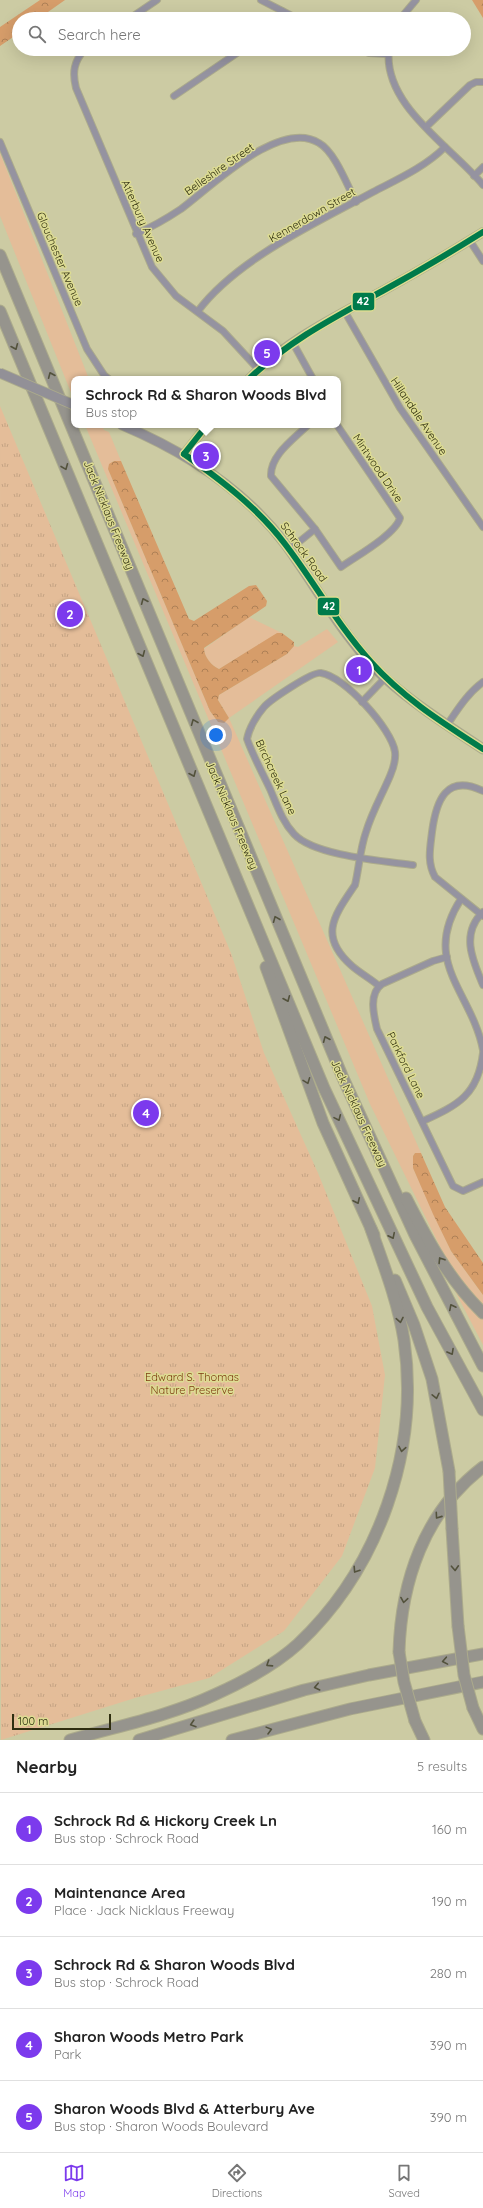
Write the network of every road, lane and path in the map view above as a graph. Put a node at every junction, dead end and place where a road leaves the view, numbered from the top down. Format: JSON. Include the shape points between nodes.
{"nodes":[{"id":1,"x":157,"y":0,"type":"edge"},
{"id":2,"x":261,"y":0,"type":"edge"},
{"id":3,"x":416,"y":0,"type":"edge"},
{"id":4,"x":282,"y":11,"type":"edge"},
{"id":5,"x":139,"y":12,"type":"edge"},
{"id":6,"x":406,"y":12,"type":"edge"},
{"id":7,"x":81,"y":56,"type":"edge"},
{"id":8,"x":233,"y":56,"type":"edge"},
{"id":9,"x":390,"y":56,"type":"edge"},
{"id":10,"x":483,"y":82,"type":"edge"},
{"id":11,"x":174,"y":96,"type":"dead end"},
{"id":12,"x":426,"y":127,"type":"junction"},
{"id":13,"x":0,"y":142,"type":"edge"},
{"id":14,"x":445,"y":147,"type":"junction"},
{"id":15,"x":483,"y":167,"type":"edge"},
{"id":16,"x":474,"y":176,"type":"junction"},
{"id":17,"x":483,"y":185,"type":"edge"},
{"id":18,"x":356,"y":202,"type":"junction"},
{"id":19,"x":483,"y":232,"type":"edge"},
{"id":20,"x":136,"y":234,"type":"junction"},
{"id":21,"x":470,"y":241,"type":"junction"},
{"id":22,"x":0,"y":255,"type":"edge"},
{"id":23,"x":483,"y":261,"type":"edge"},
{"id":24,"x":0,"y":311,"type":"edge"},
{"id":25,"x":198,"y":311,"type":"junction"},
{"id":26,"x":345,"y":312,"type":"junction"},
{"id":27,"x":293,"y":343,"type":"junction"},
{"id":28,"x":259,"y":370,"type":"junction"},
{"id":29,"x":0,"y":373,"type":"edge"},
{"id":30,"x":104,"y":376,"type":"edge"},
{"id":31,"x":252,"y":376,"type":"edge"},
{"id":32,"x":311,"y":376,"type":"edge"},
{"id":33,"x":71,"y":404,"type":"edge"},
{"id":34,"x":71,"y":426,"type":"edge"},
{"id":35,"x":72,"y":428,"type":"edge"},
{"id":36,"x":128,"y":428,"type":"edge"},
{"id":37,"x":204,"y":428,"type":"edge"},
{"id":38,"x":305,"y":428,"type":"edge"},
{"id":39,"x":339,"y":428,"type":"edge"},
{"id":40,"x":184,"y":454,"type":"junction"},
{"id":41,"x":483,"y":527,"type":"edge"},
{"id":42,"x":315,"y":529,"type":"junction"},
{"id":43,"x":289,"y":550,"type":"junction"},
{"id":44,"x":385,"y":678,"type":"junction"},
{"id":45,"x":483,"y":682,"type":"edge"},
{"id":46,"x":362,"y":702,"type":"junction"},
{"id":47,"x":447,"y":725,"type":"junction"},
{"id":48,"x":483,"y":749,"type":"edge"},
{"id":49,"x":483,"y":791,"type":"edge"},
{"id":50,"x":360,"y":858,"type":"junction"},
{"id":51,"x":413,"y":865,"type":"dead end"},
{"id":52,"x":245,"y":898,"type":"junction"},
{"id":53,"x":461,"y":899,"type":"junction"},
{"id":54,"x":482,"y":914,"type":"edge"},
{"id":55,"x":447,"y":957,"type":"junction"},
{"id":56,"x":483,"y":985,"type":"edge"},
{"id":57,"x":380,"y":986,"type":"junction"},
{"id":58,"x":483,"y":1052,"type":"edge"},
{"id":59,"x":481,"y":1068,"type":"edge"},
{"id":60,"x":353,"y":1100,"type":"junction"},
{"id":61,"x":423,"y":1121,"type":"junction"},
{"id":62,"x":483,"y":1182,"type":"edge"},
{"id":63,"x":371,"y":1230,"type":"junction"},
{"id":64,"x":483,"y":1313,"type":"edge"},
{"id":65,"x":483,"y":1366,"type":"edge"},
{"id":66,"x":483,"y":1410,"type":"edge"},
{"id":67,"x":483,"y":1468,"type":"edge"},
{"id":68,"x":483,"y":1654,"type":"edge"},
{"id":69,"x":483,"y":1682,"type":"edge"},
{"id":70,"x":483,"y":1729,"type":"edge"},
{"id":71,"x":70,"y":1740,"type":"edge"},
{"id":72,"x":139,"y":1740,"type":"edge"},
{"id":73,"x":232,"y":1740,"type":"edge"},
{"id":74,"x":424,"y":1740,"type":"edge"}],
"edges":[{"from":1,"to":5,"type":"street"},
{"from":2,"to":4,"type":"street"},
{"from":3,"to":6,"type":"street"},
{"from":7,"to":20,"type":"street","name":"Atterbury Avenue","via":[[74,66],[76,88]]},
{"from":8,"to":11,"type":"street"},
{"from":9,"to":12,"type":"street","via":[[395,85],[401,98]]},
{"from":10,"to":12,"type":"street","via":[[470,85]]},
{"from":12,"to":14,"type":"street"},
{"from":13,"to":30,"type":"street","name":"Glouchester Avenue","via":[[87,349]]},
{"from":14,"to":16,"type":"street"},
{"from":14,"to":18,"type":"street","name":"Kennerdown Street","via":[[417,169]]},
{"from":15,"to":16,"type":"street"},
{"from":16,"to":17,"type":"street"},
{"from":18,"to":20,"type":"street","name":"Belleshire Street","via":[[332,156],[319,143],[302,136],[285,139],[245,160],[157,225]]},
{"from":18,"to":25,"type":"street","name":"Kennerdown Street","via":[[279,244],[224,281]]},
{"from":19,"to":21,"type":"street"},
{"from":20,"to":25,"type":"street","name":"Atterbury Avenue","via":[[152,267],[164,284]]},
{"from":21,"to":23,"type":"street"},
{"from":21,"to":26,"type":"street"},
{"from":34,"to":22,"type":"highway","name":"Jack Nicklaus Freeway","one_way":true},
{"from":24,"to":52,"type":"highway","name":"Jack Nicklaus Freeway","one_way":true},
{"from":25,"to":28,"type":"street","name":"Atterbury Avenue","via":[[223,332]]},
{"from":26,"to":27,"type":"street"},
{"from":26,"to":41,"type":"street","name":"Hillandale Avenue","via":[[400,408]]},
{"from":27,"to":28,"type":"street"},
{"from":27,"to":32,"type":"street"},
{"from":28,"to":31,"type":"street"},
{"from":29,"to":33,"type":"main road","bridge":true},
{"from":60,"to":35,"type":"highway","name":"Jack Nicklaus Freeway","one_way":true,"via":[[300,979]]},
{"from":36,"to":40,"type":"main road","name":"Schrock Road"},
{"from":37,"to":40,"type":"street"},
{"from":38,"to":42,"type":"street","via":[[274,460],[271,476]]},
{"from":39,"to":42,"type":"street","name":"Mintwood Drive","via":[[400,518],[399,523],[391,532],[341,567]]},
{"from":40,"to":43,"type":"main road","name":"Schrock Road","via":[[221,479],[268,524]]},
{"from":42,"to":43,"type":"street"},
{"from":43,"to":44,"type":"main road","name":"Schrock Road","via":[[337,619]]},
{"from":44,"to":46,"type":"street"},
{"from":44,"to":47,"type":"main road","name":"Schrock Road"},
{"from":45,"to":47,"type":"street","via":[[466,697]]},
{"from":46,"to":50,"type":"street","via":[[378,717],[392,740],[396,753],[393,767],[374,806]]},
{"from":46,"to":50,"type":"street","name":"Birchcreek Lane","via":[[332,678],[322,673],[311,675],[265,706],[247,739],[282,817],[295,835],[314,847]]},
{"from":47,"to":48,"type":"main road","name":"Schrock Road"},
{"from":49,"to":53,"type":"street","via":[[472,786],[458,785],[446,792],[434,814],[428,856],[430,868],[435,877]]},
{"from":50,"to":51,"type":"street","name":"Birchcreek Lane"},
{"from":50,"to":57,"type":"street","via":[[354,885],[333,920],[334,946],[351,966]]},
{"from":52,"to":63,"type":"highway","one_way":true,"via":[[272,986],[303,1072]]},
{"from":52,"to":66,"type":"highway","name":"Jack Nicklaus Freeway","one_way":true,"via":[[357,1162],[427,1307]]},
{"from":53,"to":54,"type":"street"},
{"from":53,"to":55,"type":"street","via":[[446,931]]},
{"from":54,"to":56,"type":"street","via":[[472,928],[469,943]]},
{"from":55,"to":57,"type":"street"},
{"from":55,"to":58,"type":"street"},
{"from":57,"to":61,"type":"street","name":"Parkford Lane","via":[[376,990],[372,1010],[377,1029]]},
{"from":58,"to":59,"type":"street"},
{"from":59,"to":61,"type":"street","via":[[470,1093],[456,1104]]},
{"from":64,"to":60,"type":"highway","one_way":true,"via":[[442,1262]]},
{"from":65,"to":60,"type":"highway","name":"Jack Nicklaus Freeway","one_way":true,"via":[[415,1235]]},
{"from":61,"to":62,"type":"street","name":"Parkford Lane","via":[[454,1186],[463,1191]]},
{"from":63,"to":70,"type":"highway","one_way":true,"bridge":true,"via":[[414,1325],[432,1379],[449,1471],[458,1626],[464,1676],[473,1708]]},
{"from":63,"to":71,"type":"highway","one_way":true,"via":[[398,1312],[404,1341],[408,1398],[403,1447],[393,1490],[360,1563],[322,1618],[297,1644],[259,1671],[214,1695],[182,1708]]},
{"from":67,"to":74,"type":"highway","one_way":true,"bridge":true,"via":[[449,1501],[422,1543],[405,1593],[399,1652],[415,1721]]},
{"from":68,"to":72,"type":"highway","one_way":true,"via":[[304,1690]]},
{"from":73,"to":69,"type":"highway","one_way":true,"via":[[350,1709]]}]}
